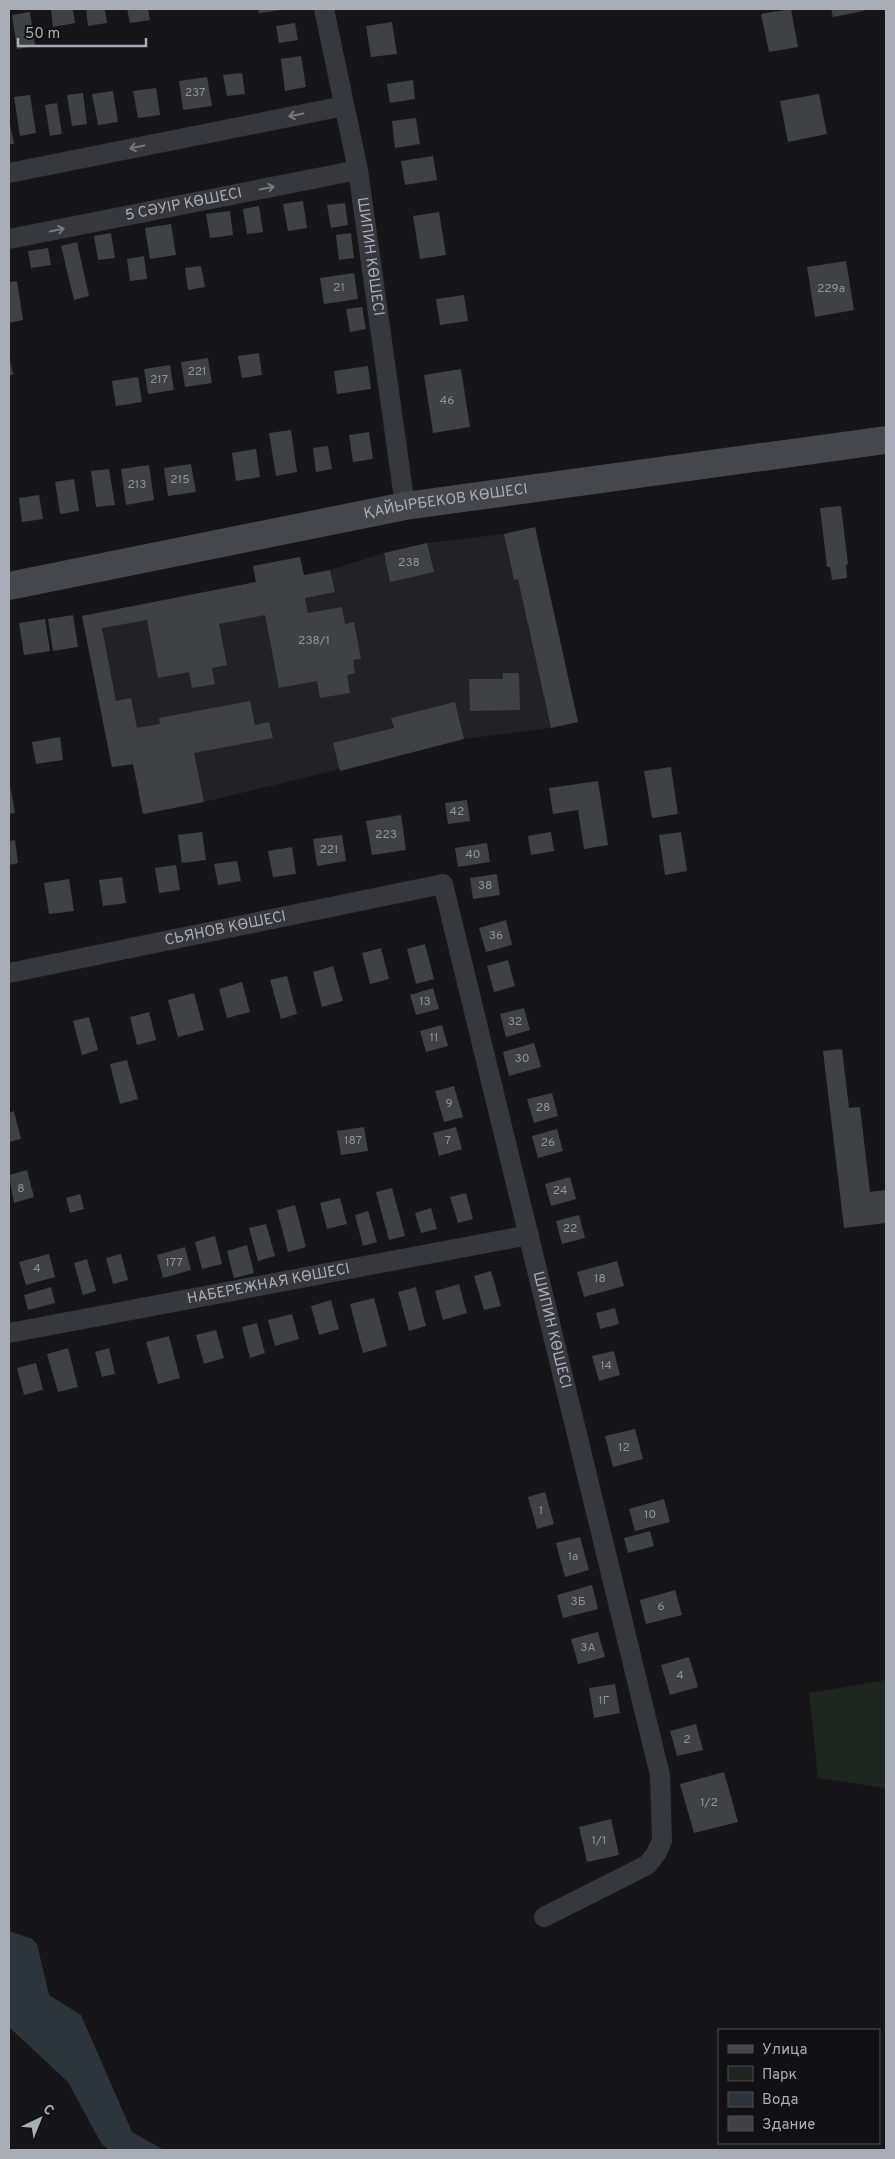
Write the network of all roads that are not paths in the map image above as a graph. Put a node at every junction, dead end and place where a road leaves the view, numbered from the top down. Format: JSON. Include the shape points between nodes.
{"nodes":[{"id":1,"x":324,"y":9,"type":"edge"},
{"id":2,"x":344,"y":106,"type":"junction"},
{"id":3,"x":358,"y":170,"type":"junction"},
{"id":4,"x":9,"y":172,"type":"edge"},
{"id":5,"x":9,"y":239,"type":"edge"},
{"id":6,"x":886,"y":440,"type":"edge"},
{"id":7,"x":405,"y":506,"type":"junction"},
{"id":8,"x":9,"y":586,"type":"edge"},
{"id":9,"x":443,"y":884,"type":"joint"},
{"id":10,"x":9,"y":973,"type":"edge"},
{"id":11,"x":528,"y":1235,"type":"junction"},
{"id":12,"x":9,"y":1333,"type":"edge"},
{"id":13,"x":544,"y":1917,"type":"dead end"}],
"edges":[{"from":1,"to":2,"type":"street","name":"ШИПИН КӨШЕСІ"},
{"from":2,"to":3,"type":"street","name":"ШИПИН КӨШЕСІ"},
{"from":2,"to":4,"type":"street","one_way":true},
{"from":5,"to":3,"type":"street","name":"5 СӘУІР КӨШЕСІ","one_way":true},
{"from":3,"to":7,"type":"street","name":"ШИПИН КӨШЕСІ"},
{"from":6,"to":7,"type":"main road","name":"ҚАЙЫРБЕКОВ КӨШЕСІ"},
{"from":7,"to":8,"type":"main road","name":"ҚАЙЫРБЕКОВ КӨШЕСІ"},
{"from":9,"to":10,"type":"street","name":"СЬЯНОВ КӨШЕСІ"},
{"from":9,"to":11,"type":"street","name":"ШИПИН КӨШЕСІ"},
{"from":11,"to":12,"type":"street","name":"НАБЕРЕЖНАЯ КӨШЕСІ"},
{"from":11,"to":13,"type":"street","name":"ШИПИН КӨШЕСІ","via":[[660,1775],[662,1841],[647,1865]]}]}
